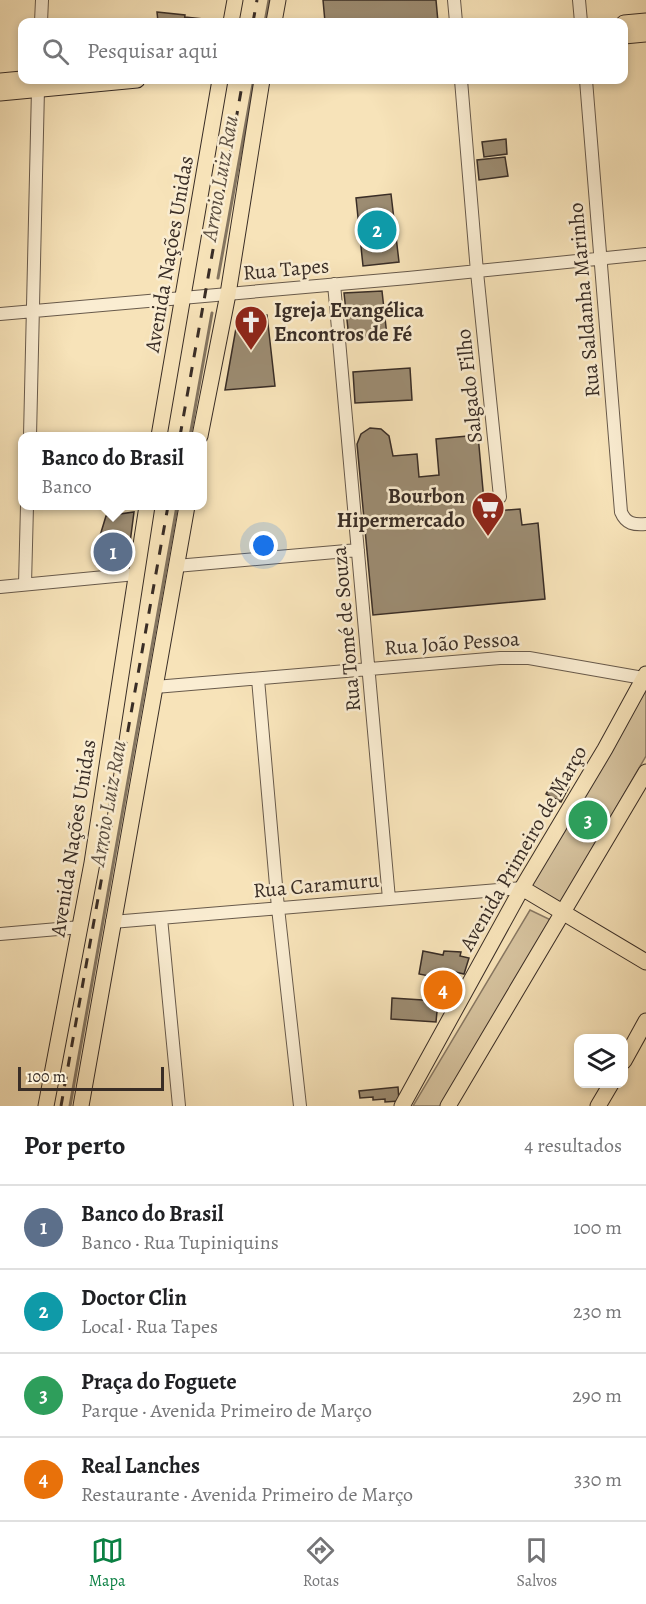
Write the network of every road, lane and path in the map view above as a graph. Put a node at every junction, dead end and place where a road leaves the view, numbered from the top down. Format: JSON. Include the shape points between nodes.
{"nodes":[{"id":1,"x":42,"y":0,"type":"edge"},
{"id":2,"x":235,"y":0,"type":"edge"},
{"id":3,"x":278,"y":0,"type":"edge"},
{"id":4,"x":454,"y":0,"type":"edge"},
{"id":5,"x":579,"y":0,"type":"edge"},
{"id":6,"x":41,"y":18,"type":"edge"},
{"id":7,"x":232,"y":18,"type":"edge"},
{"id":8,"x":275,"y":18,"type":"edge"},
{"id":9,"x":456,"y":18,"type":"edge"},
{"id":10,"x":581,"y":18,"type":"edge"},
{"id":11,"x":646,"y":21,"type":"edge"},
{"id":12,"x":628,"y":23,"type":"edge"},
{"id":13,"x":646,"y":34,"type":"edge"},
{"id":14,"x":628,"y":36,"type":"edge"},
{"id":15,"x":18,"y":79,"type":"edge"},
{"id":16,"x":0,"y":81,"type":"edge"},
{"id":17,"x":34,"y":84,"type":"edge"},
{"id":18,"x":38,"y":84,"type":"edge"},
{"id":19,"x":219,"y":84,"type":"edge"},
{"id":20,"x":261,"y":84,"type":"edge"},
{"id":21,"x":461,"y":84,"type":"edge"},
{"id":22,"x":586,"y":84,"type":"edge"},
{"id":23,"x":0,"y":93,"type":"edge"},
{"id":24,"x":646,"y":254,"type":"edge"},
{"id":25,"x":600,"y":258,"type":"junction"},
{"id":26,"x":477,"y":272,"type":"junction"},
{"id":27,"x":334,"y":284,"type":"junction"},
{"id":28,"x":228,"y":294,"type":"junction"},
{"id":29,"x":182,"y":297,"type":"junction"},
{"id":30,"x":34,"y":311,"type":"junction"},
{"id":31,"x":0,"y":314,"type":"edge"},
{"id":32,"x":30,"y":432,"type":"edge"},
{"id":33,"x":160,"y":432,"type":"edge"},
{"id":34,"x":201,"y":432,"type":"edge"},
{"id":35,"x":500,"y":497,"type":"dead end"},
{"id":36,"x":27,"y":510,"type":"edge"},
{"id":37,"x":146,"y":510,"type":"edge"},
{"id":38,"x":186,"y":510,"type":"edge"},
{"id":39,"x":646,"y":524,"type":"edge"},
{"id":40,"x":358,"y":550,"type":"junction"},
{"id":41,"x":176,"y":566,"type":"junction"},
{"id":42,"x":136,"y":574,"type":"junction"},
{"id":43,"x":25,"y":584,"type":"junction"},
{"id":44,"x":0,"y":587,"type":"edge"},
{"id":45,"x":369,"y":668,"type":"junction"},
{"id":46,"x":645,"y":677,"type":"edge"},
{"id":47,"x":258,"y":679,"type":"junction"},
{"id":48,"x":155,"y":687,"type":"junction"},
{"id":49,"x":646,"y":772,"type":"edge"},
{"id":50,"x":522,"y":888,"type":"junction"},
{"id":51,"x":389,"y":899,"type":"junction"},
{"id":52,"x":278,"y":908,"type":"junction"},
{"id":53,"x":563,"y":913,"type":"junction"},
{"id":54,"x":160,"y":918,"type":"junction"},
{"id":55,"x":112,"y":922,"type":"junction"},
{"id":56,"x":81,"y":927,"type":"junction"},
{"id":57,"x":0,"y":934,"type":"edge"},
{"id":58,"x":646,"y":962,"type":"edge"},
{"id":59,"x":646,"y":1021,"type":"edge"},
{"id":60,"x":628,"y":1054,"type":"edge"},
{"id":61,"x":608,"y":1088,"type":"edge"},
{"id":62,"x":46,"y":1106,"type":"edge"},
{"id":63,"x":81,"y":1106,"type":"edge"},
{"id":64,"x":179,"y":1106,"type":"edge"},
{"id":65,"x":300,"y":1106,"type":"edge"},
{"id":66,"x":402,"y":1106,"type":"edge"},
{"id":67,"x":448,"y":1106,"type":"edge"},
{"id":68,"x":598,"y":1106,"type":"edge"}],
"edges":[{"from":1,"to":6,"type":"street"},
{"from":2,"to":7,"type":"main road"},
{"from":3,"to":8,"type":"main road"},
{"from":4,"to":9,"type":"street"},
{"from":5,"to":10,"type":"street"},
{"from":11,"to":12,"type":"main road"},
{"from":13,"to":14,"type":"main road"},
{"from":15,"to":16,"type":"main road"},
{"from":17,"to":23,"type":"main road"},
{"from":18,"to":30,"type":"street"},
{"from":19,"to":29,"type":"main road","name":"Avenida Nações Unidas"},
{"from":20,"to":28,"type":"main road"},
{"from":21,"to":26,"type":"street","name":"Salgado Filho"},
{"from":22,"to":25,"type":"street","name":"Rua Saldanha Marinho"},
{"from":24,"to":25,"type":"street","name":"Rua Tapes"},
{"from":25,"to":26,"type":"street","name":"Rua Tapes"},
{"from":25,"to":39,"type":"street","name":"Rua Saldanha Marinho","via":[[620,505],[623,517],[632,524]]},
{"from":26,"to":27,"type":"street","name":"Rua Tapes"},
{"from":26,"to":35,"type":"street","name":"Salgado Filho"},
{"from":27,"to":28,"type":"street","name":"Rua Tapes"},
{"from":27,"to":40,"type":"street","name":"Rua Tomé de Souza"},
{"from":28,"to":29,"type":"street","name":"Rua Tapes"},
{"from":28,"to":34,"type":"main road"},
{"from":29,"to":30,"type":"street","name":"Rua Tapes"},
{"from":29,"to":33,"type":"main road","name":"Avenida Nações Unidas"},
{"from":30,"to":31,"type":"street","name":"Rua Tapes"},
{"from":30,"to":32,"type":"street"},
{"from":36,"to":43,"type":"street"},
{"from":37,"to":42,"type":"main road","name":"Avenida Nações Unidas"},
{"from":38,"to":41,"type":"main road"},
{"from":40,"to":41,"type":"street"},
{"from":40,"to":45,"type":"street","name":"Rua Tomé de Souza"},
{"from":41,"to":48,"type":"main road"},
{"from":42,"to":43,"type":"street"},
{"from":42,"to":56,"type":"main road","name":"Avenida Nações Unidas"},
{"from":43,"to":44,"type":"street"},
{"from":45,"to":46,"type":"street","name":"Rua João Pessoa","via":[[530,658]]},
{"from":45,"to":47,"type":"street","name":"Rua João Pessoa"},
{"from":45,"to":51,"type":"street","name":"Rua Tomé de Souza"},
{"from":46,"to":50,"type":"main road","name":"Avenida Primeiro de Março"},
{"from":47,"to":48,"type":"street","name":"Rua João Pessoa"},
{"from":47,"to":52,"type":"street"},
{"from":48,"to":55,"type":"main road"},
{"from":49,"to":53,"type":"main road"},
{"from":50,"to":51,"type":"street","name":"Rua Caramuru"},
{"from":50,"to":53,"type":"main road"},
{"from":50,"to":66,"type":"main road","name":"Avenida Primeiro de Março"},
{"from":51,"to":52,"type":"street","name":"Rua Caramuru"},
{"from":52,"to":54,"type":"street","name":"Rua Caramuru"},
{"from":52,"to":65,"type":"street"},
{"from":53,"to":58,"type":"main road"},
{"from":53,"to":67,"type":"main road"},
{"from":54,"to":55,"type":"street","name":"Rua Caramuru"},
{"from":54,"to":64,"type":"street"},
{"from":55,"to":63,"type":"main road"},
{"from":56,"to":57,"type":"street"},
{"from":56,"to":62,"type":"main road","name":"Avenida Nações Unidas"},
{"from":59,"to":60,"type":"main road"},
{"from":61,"to":68,"type":"main road"}]}
